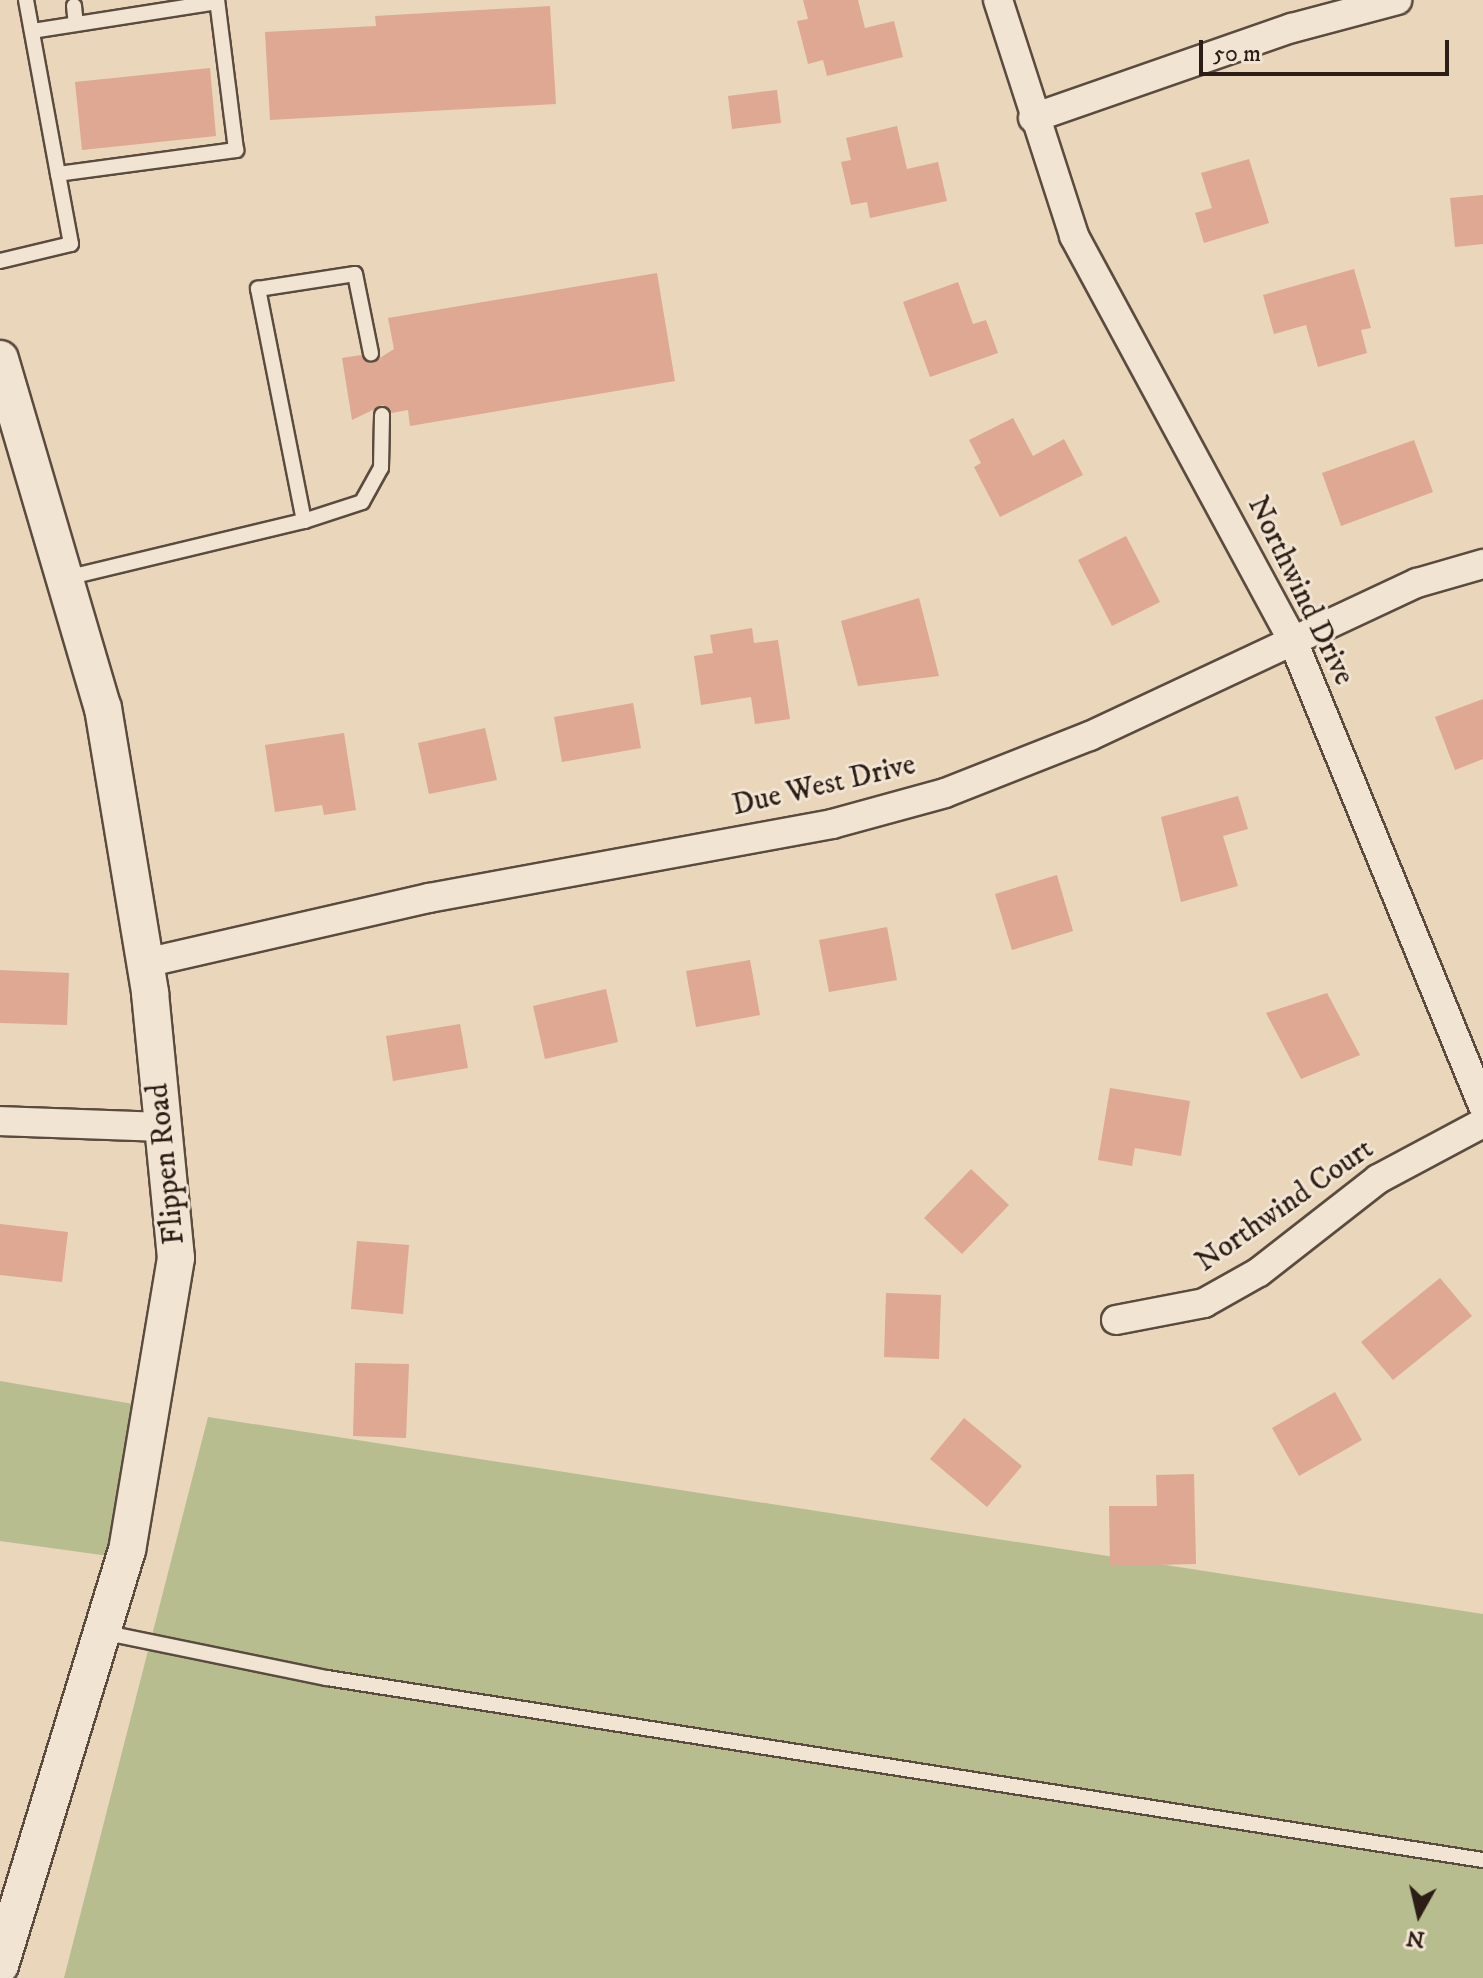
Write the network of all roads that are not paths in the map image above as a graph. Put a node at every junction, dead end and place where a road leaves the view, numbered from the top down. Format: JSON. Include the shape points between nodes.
{"nodes":[{"id":1,"x":26,"y":0,"type":"edge"},
{"id":2,"x":998,"y":0,"type":"edge"},
{"id":3,"x":1397,"y":0,"type":"edge"},
{"id":4,"x":115,"y":1,"type":"edge"},
{"id":5,"x":217,"y":1,"type":"edge"},
{"id":6,"x":160,"y":5,"type":"edge"},
{"id":7,"x":74,"y":6,"type":"dead end"},
{"id":8,"x":117,"y":18,"type":"junction"},
{"id":9,"x":76,"y":24,"type":"junction"},
{"id":10,"x":32,"y":31,"type":"junction"},
{"id":11,"x":1033,"y":118,"type":"junction"},
{"id":12,"x":58,"y":174,"type":"junction"},
{"id":13,"x":0,"y":261,"type":"edge"},
{"id":14,"x":371,"y":353,"type":"dead end"},
{"id":15,"x":0,"y":359,"type":"edge"},
{"id":16,"x":382,"y":415,"type":"dead end"},
{"id":17,"x":304,"y":521,"type":"junction"},
{"id":18,"x":1483,"y":564,"type":"edge"},
{"id":19,"x":65,"y":578,"type":"junction"},
{"id":20,"x":1293,"y":641,"type":"junction"},
{"id":21,"x":145,"y":963,"type":"junction"},
{"id":22,"x":1483,"y":1106,"type":"edge"},
{"id":23,"x":0,"y":1121,"type":"edge"},
{"id":24,"x":1483,"y":1123,"type":"edge"},
{"id":25,"x":163,"y":1127,"type":"junction"},
{"id":26,"x":1116,"y":1320,"type":"dead end"},
{"id":27,"x":102,"y":1632,"type":"junction"},
{"id":28,"x":1483,"y":1860,"type":"edge"},
{"id":29,"x":0,"y":1965,"type":"edge"}],
"edges":[{"from":1,"to":10,"type":"lane"},
{"from":2,"to":11,"type":"street","name":"Northwind Drive"},
{"from":3,"to":11,"type":"street","via":[[1292,28]]},
{"from":4,"to":8,"type":"lane"},
{"from":5,"to":6,"type":"lane"},
{"from":5,"to":12,"type":"lane","via":[[236,150]]},
{"from":6,"to":8,"type":"lane"},
{"from":7,"to":9,"type":"lane"},
{"from":8,"to":9,"type":"lane"},
{"from":9,"to":10,"type":"lane"},
{"from":10,"to":12,"type":"lane"},
{"from":11,"to":20,"type":"street","name":"Northwind Drive","via":[[1074,236],[1117,325]]},
{"from":12,"to":13,"type":"lane","via":[[71,244]]},
{"from":14,"to":17,"type":"lane","via":[[355,274],[258,289]]},
{"from":15,"to":19,"type":"street","name":"Flippen Road"},
{"from":16,"to":17,"type":"lane","via":[[381,468],[362,502]]},
{"from":17,"to":19,"type":"lane"},
{"from":18,"to":20,"type":"street","name":"Due West Drive","via":[[1417,583]]},
{"from":19,"to":21,"type":"street","name":"Flippen Road","via":[[103,708]]},
{"from":20,"to":21,"type":"street","name":"Due West Drive","via":[[1090,736],[945,793],[832,824],[429,898]]},
{"from":20,"to":22,"type":"street","name":"Northwind Drive"},
{"from":21,"to":25,"type":"street","name":"Flippen Road"},
{"from":23,"to":25,"type":"street"},
{"from":24,"to":26,"type":"street","name":"Northwind Court","via":[[1378,1179],[1259,1272],[1204,1303]]},
{"from":25,"to":27,"type":"street","name":"Flippen Road","via":[[176,1258],[127,1550]]},
{"from":27,"to":28,"type":"lane","via":[[327,1678]]},
{"from":27,"to":29,"type":"street","name":"Flippen Road"}]}
